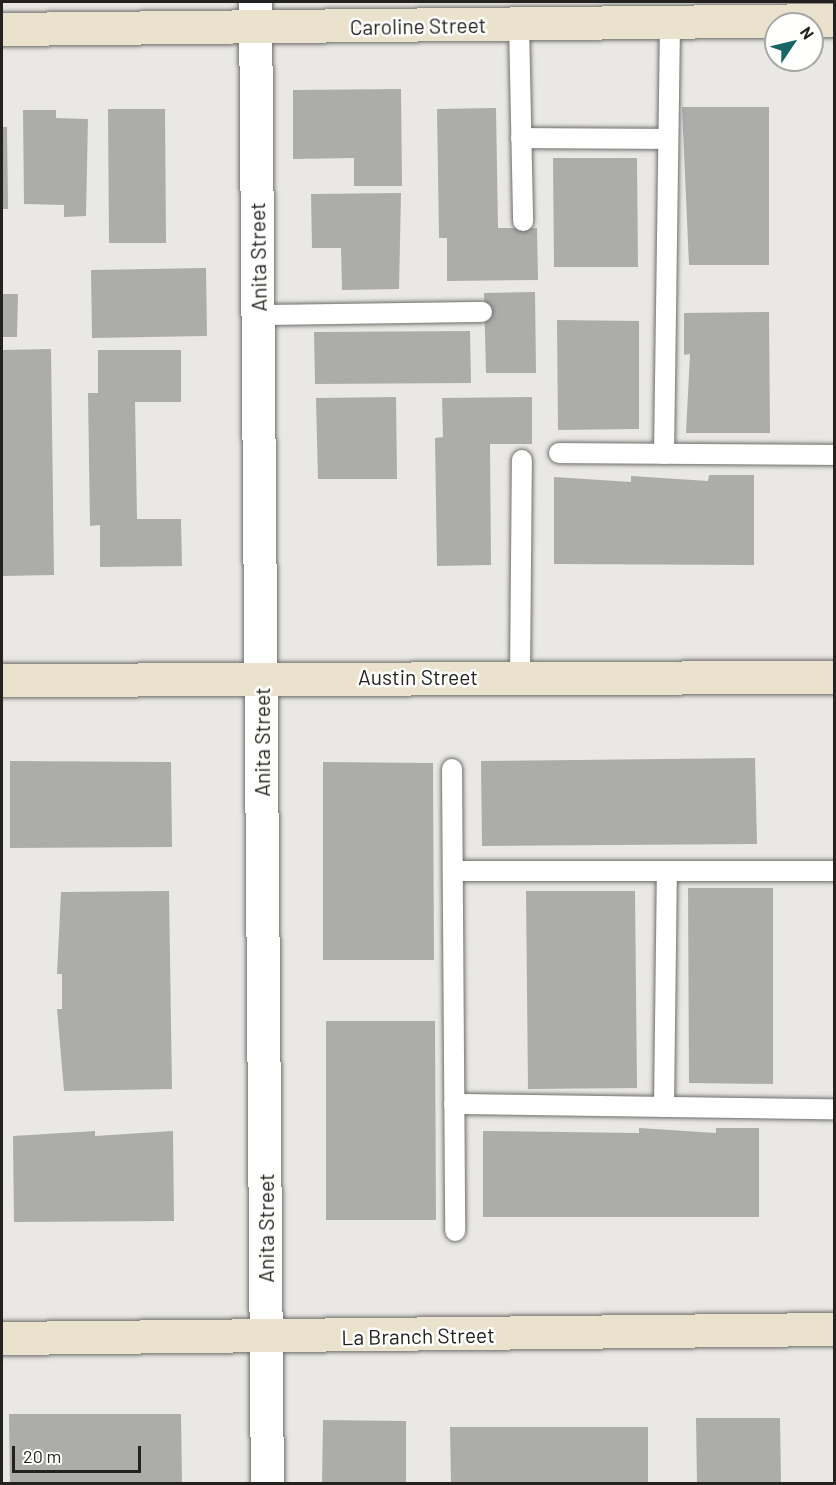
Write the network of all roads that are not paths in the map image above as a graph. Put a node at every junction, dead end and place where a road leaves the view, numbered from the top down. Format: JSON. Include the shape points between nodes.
{"nodes":[{"id":1,"x":475,"y":13,"type":"edge"},
{"id":2,"x":590,"y":13,"type":"edge"},
{"id":3,"x":255,"y":15,"type":"edge"},
{"id":4,"x":834,"y":20,"type":"edge"},
{"id":5,"x":670,"y":22,"type":"junction"},
{"id":6,"x":519,"y":24,"type":"junction"},
{"id":7,"x":2,"y":29,"type":"edge"},
{"id":8,"x":521,"y":138,"type":"junction"},
{"id":9,"x":668,"y":140,"type":"junction"},
{"id":10,"x":523,"y":220,"type":"dead end"},
{"id":11,"x":482,"y":312,"type":"dead end"},
{"id":12,"x":259,"y":315,"type":"junction"},
{"id":13,"x":559,"y":453,"type":"dead end"},
{"id":14,"x":664,"y":454,"type":"junction"},
{"id":15,"x":834,"y":455,"type":"edge"},
{"id":16,"x":522,"y":460,"type":"dead end"},
{"id":17,"x":262,"y":677,"type":"junction"},
{"id":18,"x":520,"y":677,"type":"junction"},
{"id":19,"x":834,"y":677,"type":"edge"},
{"id":20,"x":2,"y":680,"type":"edge"},
{"id":21,"x":452,"y":769,"type":"dead end"},
{"id":22,"x":453,"y":871,"type":"junction"},
{"id":23,"x":667,"y":871,"type":"junction"},
{"id":24,"x":834,"y":871,"type":"edge"},
{"id":25,"x":454,"y":1104,"type":"junction"},
{"id":26,"x":664,"y":1107,"type":"junction"},
{"id":27,"x":834,"y":1109,"type":"edge"},
{"id":28,"x":455,"y":1231,"type":"dead end"},
{"id":29,"x":834,"y":1329,"type":"edge"},
{"id":30,"x":2,"y":1338,"type":"edge"},
{"id":31,"x":266,"y":1339,"type":"junction"},
{"id":32,"x":267,"y":1484,"type":"edge"}],
"edges":[{"from":1,"to":3,"type":"street","name":"Caroline Street"},
{"from":1,"to":6,"type":"street","name":"Caroline Street"},
{"from":2,"to":5,"type":"street","name":"Caroline Street"},
{"from":2,"to":6,"type":"street","name":"Caroline Street"},
{"from":3,"to":7,"type":"street","name":"Caroline Street"},
{"from":3,"to":12,"type":"street","name":"Anita Street"},
{"from":4,"to":5,"type":"street","name":"Caroline Street"},
{"from":5,"to":9,"type":"lane"},
{"from":6,"to":8,"type":"lane"},
{"from":8,"to":9,"type":"lane"},
{"from":8,"to":10,"type":"lane"},
{"from":9,"to":14,"type":"lane"},
{"from":11,"to":12,"type":"lane"},
{"from":12,"to":17,"type":"street","name":"Anita Street"},
{"from":13,"to":14,"type":"lane"},
{"from":14,"to":15,"type":"lane"},
{"from":16,"to":18,"type":"lane"},
{"from":17,"to":18,"type":"street","name":"Austin Street"},
{"from":17,"to":20,"type":"street","name":"Austin Street"},
{"from":17,"to":31,"type":"street","name":"Anita Street"},
{"from":18,"to":19,"type":"street","name":"Austin Street"},
{"from":21,"to":22,"type":"lane"},
{"from":22,"to":23,"type":"lane"},
{"from":22,"to":25,"type":"lane"},
{"from":23,"to":24,"type":"lane"},
{"from":23,"to":26,"type":"lane"},
{"from":25,"to":26,"type":"lane"},
{"from":25,"to":28,"type":"lane"},
{"from":26,"to":27,"type":"lane"},
{"from":29,"to":31,"type":"street","name":"La Branch Street"},
{"from":30,"to":31,"type":"street","name":"La Branch Street"},
{"from":31,"to":32,"type":"street","name":"Anita Street"}]}
